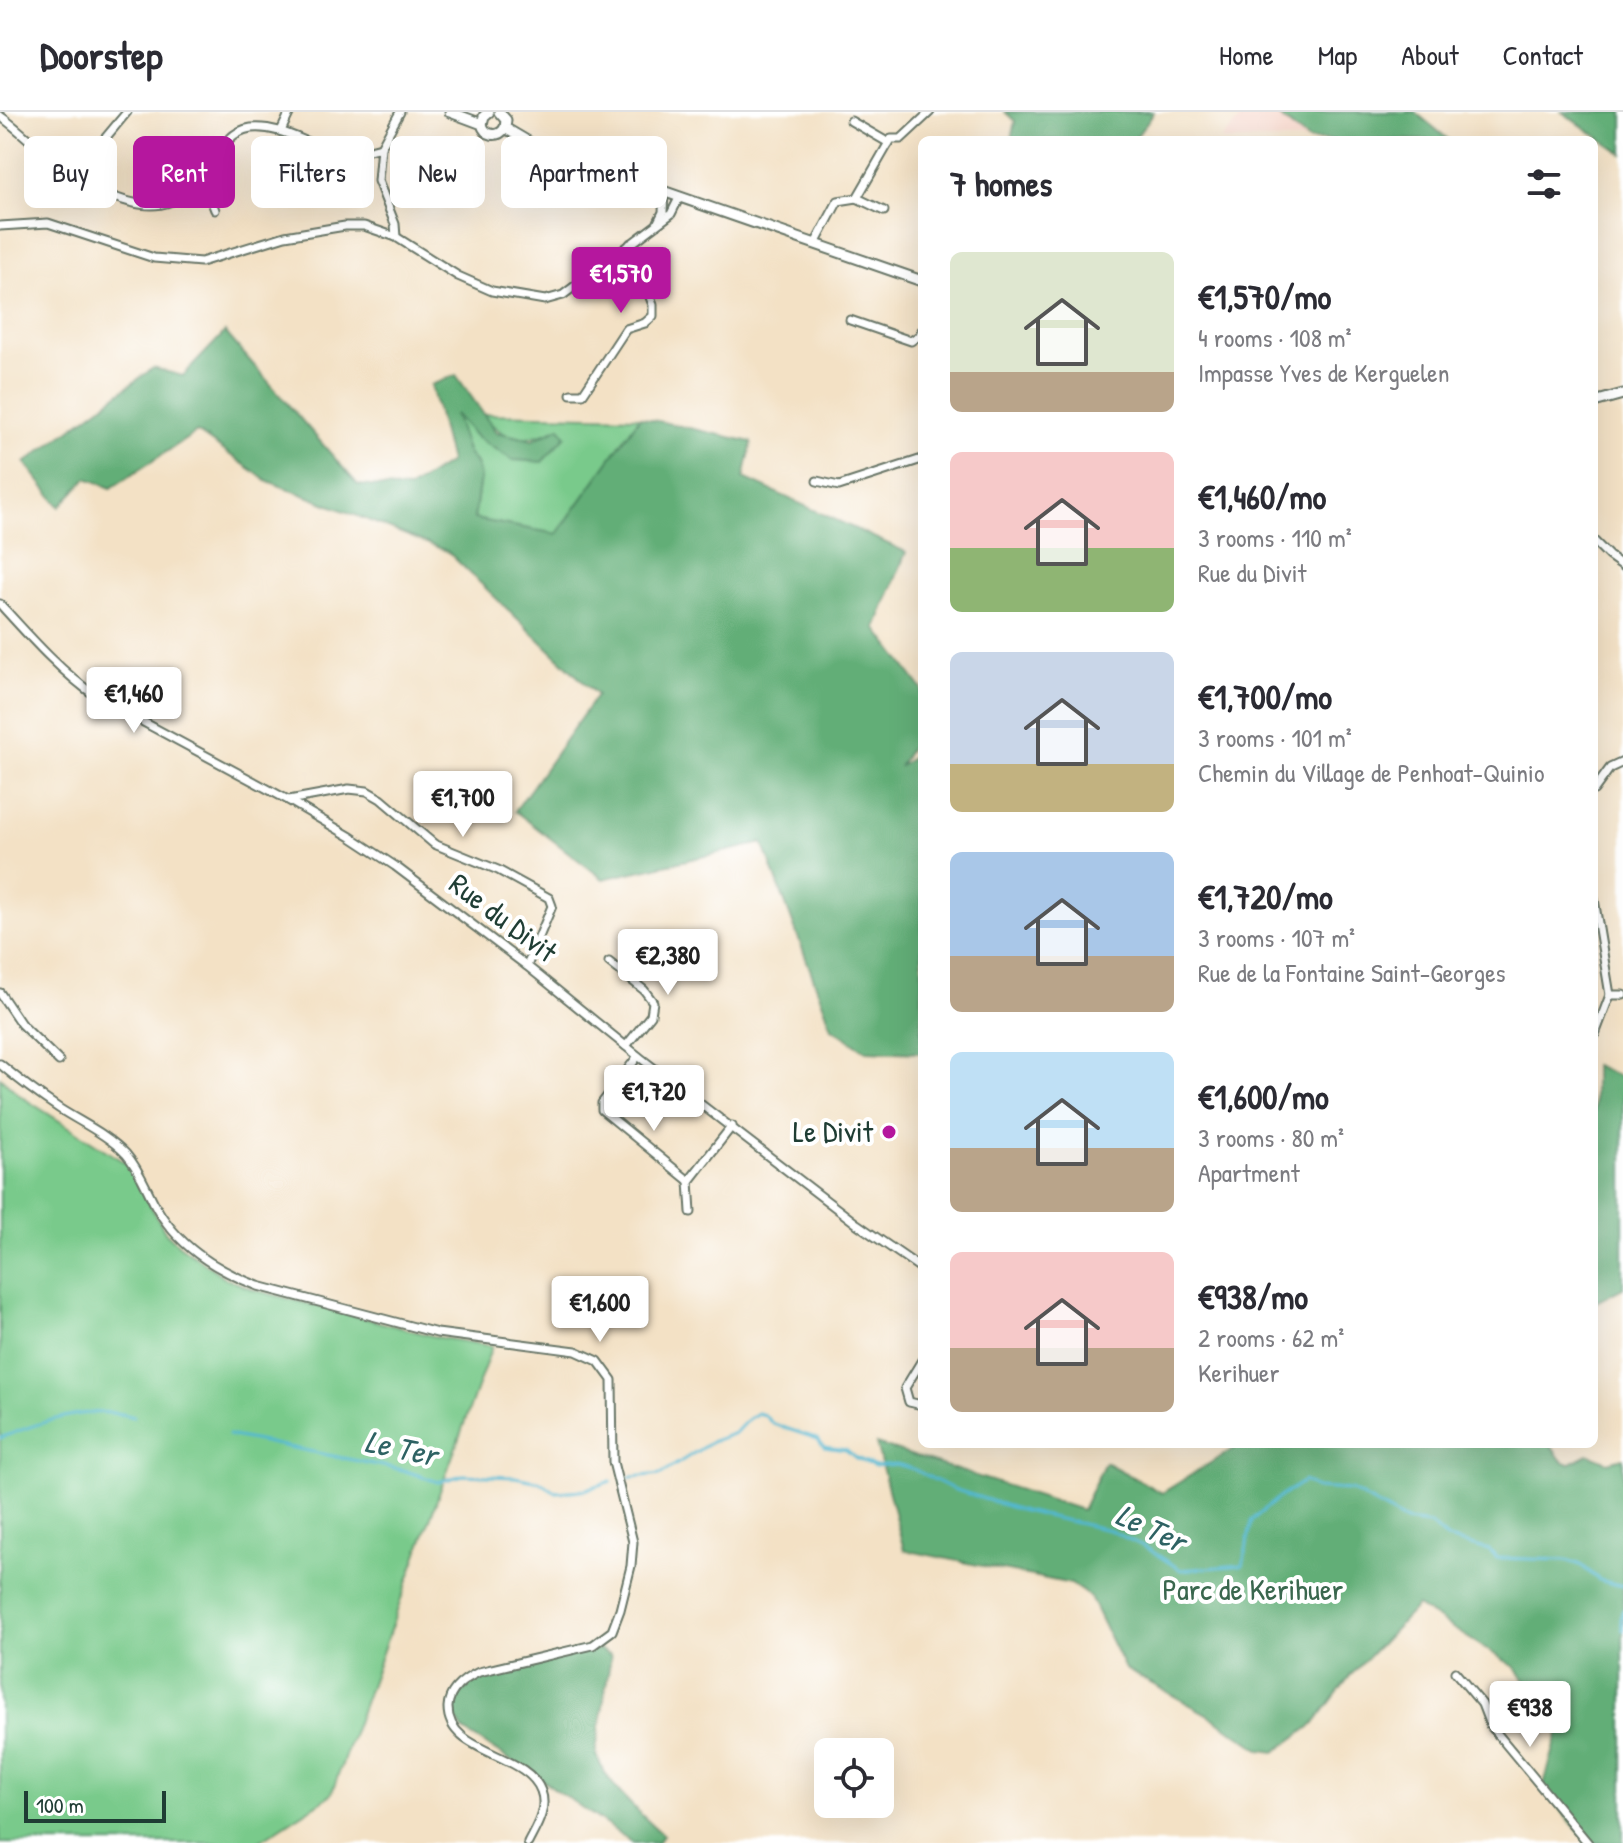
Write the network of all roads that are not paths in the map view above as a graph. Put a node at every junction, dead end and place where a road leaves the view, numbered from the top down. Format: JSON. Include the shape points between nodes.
{"nodes":[{"id":1,"x":290,"y":112,"type":"edge"},
{"id":2,"x":400,"y":112,"type":"edge"},
{"id":3,"x":450,"y":112,"type":"edge"},
{"id":4,"x":489,"y":112,"type":"edge"},
{"id":5,"x":499,"y":112,"type":"edge"},
{"id":6,"x":930,"y":112,"type":"edge"},
{"id":7,"x":124,"y":113,"type":"edge"},
{"id":8,"x":0,"y":116,"type":"edge"},
{"id":9,"x":851,"y":121,"type":"dead end"},
{"id":10,"x":482,"y":124,"type":"junction"},
{"id":11,"x":505,"y":128,"type":"junction"},
{"id":12,"x":281,"y":131,"type":"junction"},
{"id":13,"x":106,"y":136,"type":"edge"},
{"id":14,"x":232,"y":136,"type":"edge"},
{"id":15,"x":519,"y":136,"type":"edge"},
{"id":16,"x":24,"y":137,"type":"edge"},
{"id":17,"x":889,"y":143,"type":"junction"},
{"id":18,"x":381,"y":147,"type":"junction"},
{"id":19,"x":667,"y":193,"type":"edge"},
{"id":20,"x":679,"y":198,"type":"junction"},
{"id":21,"x":857,"y":198,"type":"junction"},
{"id":22,"x":663,"y":208,"type":"edge"},
{"id":23,"x":884,"y":211,"type":"dead end"},
{"id":24,"x":657,"y":224,"type":"junction"},
{"id":25,"x":0,"y":226,"type":"edge"},
{"id":26,"x":396,"y":237,"type":"junction"},
{"id":27,"x":630,"y":244,"type":"junction"},
{"id":28,"x":815,"y":244,"type":"junction"},
{"id":29,"x":918,"y":280,"type":"edge"},
{"id":30,"x":850,"y":320,"type":"dead end"},
{"id":31,"x":918,"y":336,"type":"edge"},
{"id":32,"x":571,"y":394,"type":"dead end"},
{"id":33,"x":1623,"y":394,"type":"edge"},
{"id":34,"x":1598,"y":401,"type":"edge"},
{"id":35,"x":918,"y":460,"type":"edge"},
{"id":36,"x":817,"y":481,"type":"dead end"},
{"id":37,"x":1598,"y":545,"type":"edge"},
{"id":38,"x":1623,"y":566,"type":"edge"},
{"id":39,"x":0,"y":604,"type":"edge"},
{"id":40,"x":1623,"y":762,"type":"edge"},
{"id":41,"x":1598,"y":784,"type":"edge"},
{"id":42,"x":288,"y":800,"type":"junction"},
{"id":43,"x":1598,"y":923,"type":"edge"},
{"id":44,"x":609,"y":962,"type":"dead end"},
{"id":45,"x":527,"y":966,"type":"junction"},
{"id":46,"x":0,"y":993,"type":"edge"},
{"id":47,"x":1610,"y":995,"type":"junction"},
{"id":48,"x":1623,"y":995,"type":"edge"},
{"id":49,"x":1598,"y":1026,"type":"edge"},
{"id":50,"x":626,"y":1046,"type":"junction"},
{"id":51,"x":638,"y":1056,"type":"junction"},
{"id":52,"x":59,"y":1061,"type":"dead end"},
{"id":53,"x":0,"y":1064,"type":"edge"},
{"id":54,"x":732,"y":1126,"type":"junction"},
{"id":55,"x":689,"y":1181,"type":"junction"},
{"id":56,"x":691,"y":1212,"type":"dead end"},
{"id":57,"x":918,"y":1266,"type":"edge"},
{"id":58,"x":918,"y":1367,"type":"edge"},
{"id":59,"x":918,"y":1404,"type":"edge"},
{"id":60,"x":1455,"y":1672,"type":"dead end"},
{"id":61,"x":528,"y":1843,"type":"edge"},
{"id":62,"x":1588,"y":1843,"type":"edge"}],
"edges":[{"from":1,"to":12,"type":"street"},
{"from":2,"to":18,"type":"street"},
{"from":3,"to":10,"type":"street"},
{"from":4,"to":10,"type":"street"},
{"from":5,"to":11,"type":"street"},
{"from":6,"to":17,"type":"street","via":[[901,139]]},
{"from":7,"to":13,"type":"street"},
{"from":8,"to":16,"type":"street"},
{"from":9,"to":17,"type":"street"},
{"from":10,"to":11,"type":"street","via":[[492,135]]},
{"from":11,"to":15,"type":"street"},
{"from":12,"to":14,"type":"street","via":[[247,128]]},
{"from":12,"to":18,"type":"street","via":[[336,153]]},
{"from":17,"to":21,"type":"street"},
{"from":18,"to":26,"type":"street","via":[[378,181]]},
{"from":19,"to":20,"type":"street"},
{"from":20,"to":24,"type":"street","via":[[671,214]]},
{"from":20,"to":28,"type":"street"},
{"from":21,"to":23,"type":"street"},
{"from":21,"to":28,"type":"street","via":[[838,201]]},
{"from":22,"to":24,"type":"street"},
{"from":24,"to":27,"type":"street"},
{"from":25,"to":26,"type":"street","via":[[48,223],[154,258],[201,262],[285,236],[345,226],[364,226]]},
{"from":26,"to":27,"type":"street","via":[[492,291],[545,300],[563,295]]},
{"from":27,"to":32,"type":"street","via":[[653,316],[626,329],[583,394]]},
{"from":28,"to":29,"type":"street"},
{"from":30,"to":31,"type":"street","via":[[911,341]]},
{"from":33,"to":34,"type":"street"},
{"from":35,"to":36,"type":"street","via":[[839,486]]},
{"from":37,"to":38,"type":"street"},
{"from":39,"to":42,"type":"street","name":"Rue du Divit","via":[[58,667],[97,697]]},
{"from":40,"to":41,"type":"street","via":[[1610,768]]},
{"from":42,"to":45,"type":"street","name":"Rue du Divit","via":[[395,866]]},
{"from":42,"to":45,"type":"street","via":[[349,789],[367,791],[434,844],[549,898],[552,906]]},
{"from":43,"to":47,"type":"street"},
{"from":44,"to":50,"type":"street","via":[[653,1002],[651,1015]]},
{"from":45,"to":50,"type":"street","name":"Rue du Divit"},
{"from":46,"to":52,"type":"street","via":[[21,1024]]},
{"from":47,"to":48,"type":"street"},
{"from":47,"to":49,"type":"street"},
{"from":50,"to":51,"type":"street","name":"Rue du Divit"},
{"from":51,"to":54,"type":"street","name":"Rue du Divit"},
{"from":51,"to":55,"type":"street","via":[[602,1110]]},
{"from":53,"to":61,"type":"street","via":[[114,1142],[143,1179],[167,1225],[207,1262],[230,1275],[437,1333],[576,1351],[608,1373],[613,1389],[613,1462],[633,1542],[626,1590],[612,1631],[580,1650],[479,1672],[464,1680],[448,1704],[450,1721],[466,1740],[530,1775],[542,1791],[539,1823]]},
{"from":54,"to":55,"type":"street"},
{"from":54,"to":57,"type":"street","name":"Rue du Divit"},
{"from":55,"to":56,"type":"street"},
{"from":58,"to":59,"type":"street","via":[[905,1388],[909,1402]]},
{"from":60,"to":62,"type":"street","via":[[1482,1704],[1490,1725]]}]}
